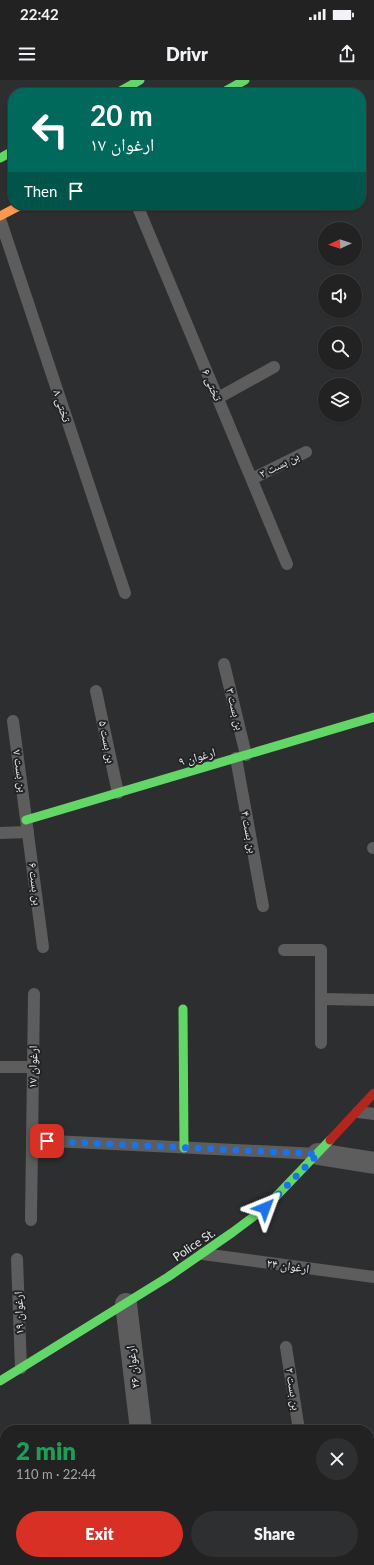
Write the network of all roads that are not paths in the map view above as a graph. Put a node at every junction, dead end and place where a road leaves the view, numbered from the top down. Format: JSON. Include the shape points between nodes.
{"nodes":[{"id":1,"x":140,"y":80,"type":"edge"},
{"id":2,"x":245,"y":80,"type":"edge"},
{"id":3,"x":126,"y":88,"type":"edge"},
{"id":4,"x":231,"y":88,"type":"edge"},
{"id":5,"x":11,"y":210,"type":"edge"},
{"id":6,"x":140,"y":210,"type":"edge"},
{"id":7,"x":0,"y":216,"type":"edge"},
{"id":8,"x":0,"y":219,"type":"edge"},
{"id":9,"x":274,"y":367,"type":"dead end"},
{"id":10,"x":218,"y":398,"type":"junction"},
{"id":11,"x":306,"y":452,"type":"dead end"},
{"id":12,"x":252,"y":479,"type":"junction"},
{"id":13,"x":287,"y":564,"type":"dead end"},
{"id":14,"x":125,"y":593,"type":"dead end"},
{"id":15,"x":224,"y":664,"type":"dead end"},
{"id":16,"x":96,"y":691,"type":"dead end"},
{"id":17,"x":374,"y":717,"type":"edge"},
{"id":18,"x":13,"y":721,"type":"dead end"},
{"id":19,"x":241,"y":756,"type":"junction"},
{"id":20,"x":118,"y":793,"type":"junction"},
{"id":21,"x":27,"y":826,"type":"junction"},
{"id":22,"x":0,"y":833,"type":"edge"},
{"id":23,"x":263,"y":906,"type":"dead end"},
{"id":24,"x":43,"y":947,"type":"dead end"},
{"id":25,"x":284,"y":950,"type":"dead end"},
{"id":26,"x":34,"y":994,"type":"dead end"},
{"id":27,"x":321,"y":999,"type":"junction"},
{"id":28,"x":374,"y":1000,"type":"edge"},
{"id":29,"x":183,"y":1009,"type":"dead end"},
{"id":30,"x":321,"y":1043,"type":"dead end"},
{"id":31,"x":0,"y":1067,"type":"edge"},
{"id":32,"x":33,"y":1068,"type":"junction"},
{"id":33,"x":374,"y":1093,"type":"edge"},
{"id":34,"x":358,"y":1112,"type":"junction"},
{"id":35,"x":374,"y":1114,"type":"edge"},
{"id":36,"x":32,"y":1140,"type":"junction"},
{"id":37,"x":184,"y":1148,"type":"junction"},
{"id":38,"x":318,"y":1154,"type":"junction"},
{"id":39,"x":374,"y":1163,"type":"edge"},
{"id":40,"x":31,"y":1220,"type":"dead end"},
{"id":41,"x":202,"y":1254,"type":"junction"},
{"id":42,"x":17,"y":1258,"type":"dead end"},
{"id":43,"x":374,"y":1277,"type":"edge"},
{"id":44,"x":126,"y":1304,"type":"junction"},
{"id":45,"x":286,"y":1347,"type":"dead end"},
{"id":46,"x":20,"y":1368,"type":"junction"},
{"id":47,"x":0,"y":1381,"type":"edge"},
{"id":48,"x":140,"y":1425,"type":"edge"},
{"id":49,"x":298,"y":1425,"type":"edge"}],
"edges":[{"from":1,"to":3,"type":"street"},
{"from":2,"to":4,"type":"street"},
{"from":5,"to":7,"type":"street"},
{"from":6,"to":10,"type":"lane","name":"تختی ۶"},
{"from":8,"to":14,"type":"lane","name":"تختی ۸"},
{"from":9,"to":10,"type":"lane"},
{"from":10,"to":12,"type":"lane","name":"تختی ۶"},
{"from":11,"to":12,"type":"lane","name":"بن بست ۲"},
{"from":12,"to":13,"type":"lane","name":"تختی ۶"},
{"from":15,"to":19,"type":"lane","name":"بن بست ۳"},
{"from":16,"to":20,"type":"lane","name":"بن بست ۵"},
{"from":17,"to":19,"type":"street","name":"ارغوان ۹"},
{"from":18,"to":21,"type":"lane","name":"بن بست ۷"},
{"from":19,"to":20,"type":"street","name":"ارغوان ۹"},
{"from":19,"to":23,"type":"lane","name":"بن بست ۴"},
{"from":20,"to":21,"type":"street","name":"ارغوان ۹"},
{"from":21,"to":22,"type":"lane"},
{"from":21,"to":24,"type":"lane","name":"بن بست ۶"},
{"from":25,"to":27,"type":"lane","via":[[321,950]]},
{"from":26,"to":32,"type":"lane","name":"ارغوان ۱۷"},
{"from":27,"to":28,"type":"lane"},
{"from":27,"to":30,"type":"lane"},
{"from":29,"to":37,"type":"street"},
{"from":31,"to":32,"type":"lane"},
{"from":32,"to":36,"type":"lane","name":"ارغوان ۱۷"},
{"from":33,"to":34,"type":"street","name":"Police St."},
{"from":34,"to":35,"type":"lane"},
{"from":34,"to":38,"type":"street","name":"Police St."},
{"from":36,"to":37,"type":"lane"},
{"from":36,"to":40,"type":"lane","name":"ارغوان ۱۷"},
{"from":37,"to":38,"type":"lane"},
{"from":38,"to":39,"type":"street"},
{"from":38,"to":41,"type":"street","name":"Police St.","via":[[265,1208]]},
{"from":41,"to":43,"type":"lane","name":"ارغوان ۲۴"},
{"from":41,"to":44,"type":"street","name":"Police St."},
{"from":42,"to":46,"type":"lane","name":"ارغوان ۱۹"},
{"from":44,"to":46,"type":"street","name":"Police St."},
{"from":44,"to":48,"type":"street","name":"ارغوان ۲۶"},
{"from":45,"to":49,"type":"lane","name":"بن بست ۲"},
{"from":46,"to":47,"type":"street","name":"Police St."}]}
